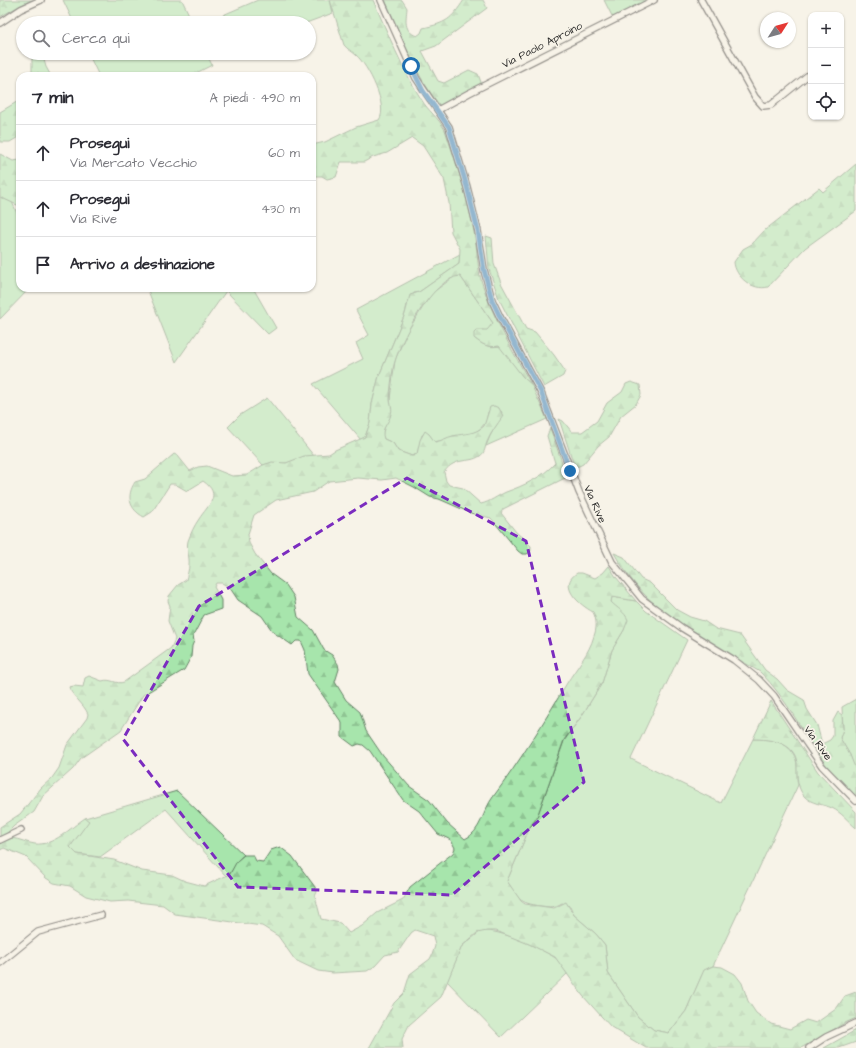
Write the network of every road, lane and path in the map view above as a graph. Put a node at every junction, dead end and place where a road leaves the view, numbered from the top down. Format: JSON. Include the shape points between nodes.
{"nodes":[{"id":1,"x":41,"y":0,"type":"edge"},
{"id":2,"x":381,"y":0,"type":"edge"},
{"id":3,"x":654,"y":0,"type":"edge"},
{"id":4,"x":702,"y":0,"type":"edge"},
{"id":5,"x":0,"y":23,"type":"edge"},
{"id":6,"x":807,"y":76,"type":"dead end"},
{"id":7,"x":438,"y":109,"type":"junction"},
{"id":8,"x":856,"y":801,"type":"edge"},
{"id":9,"x":20,"y":830,"type":"dead end"},
{"id":10,"x":0,"y":840,"type":"edge"},
{"id":11,"x":101,"y":915,"type":"dead end"},
{"id":12,"x":0,"y":963,"type":"edge"},
{"id":13,"x":856,"y":1022,"type":"edge"},
{"id":14,"x":808,"y":1048,"type":"edge"}],
"edges":[{"from":1,"to":5,"type":"street"},
{"from":2,"to":7,"type":"street","name":"Via Rive","via":[[416,78]]},
{"from":3,"to":7,"type":"street","name":"Via Paolo Aproino"},
{"from":4,"to":6,"type":"street","via":[[763,106],[771,105]]},
{"from":7,"to":8,"type":"street","name":"Via Rive","via":[[449,127],[466,181],[492,300],[541,392],[579,492],[612,562],[642,599],[682,628],[734,660],[759,680],[774,696],[822,766]]},
{"from":9,"to":10,"type":"street"},
{"from":11,"to":12,"type":"street","via":[[38,932]]},
{"from":13,"to":14,"type":"street"}]}
